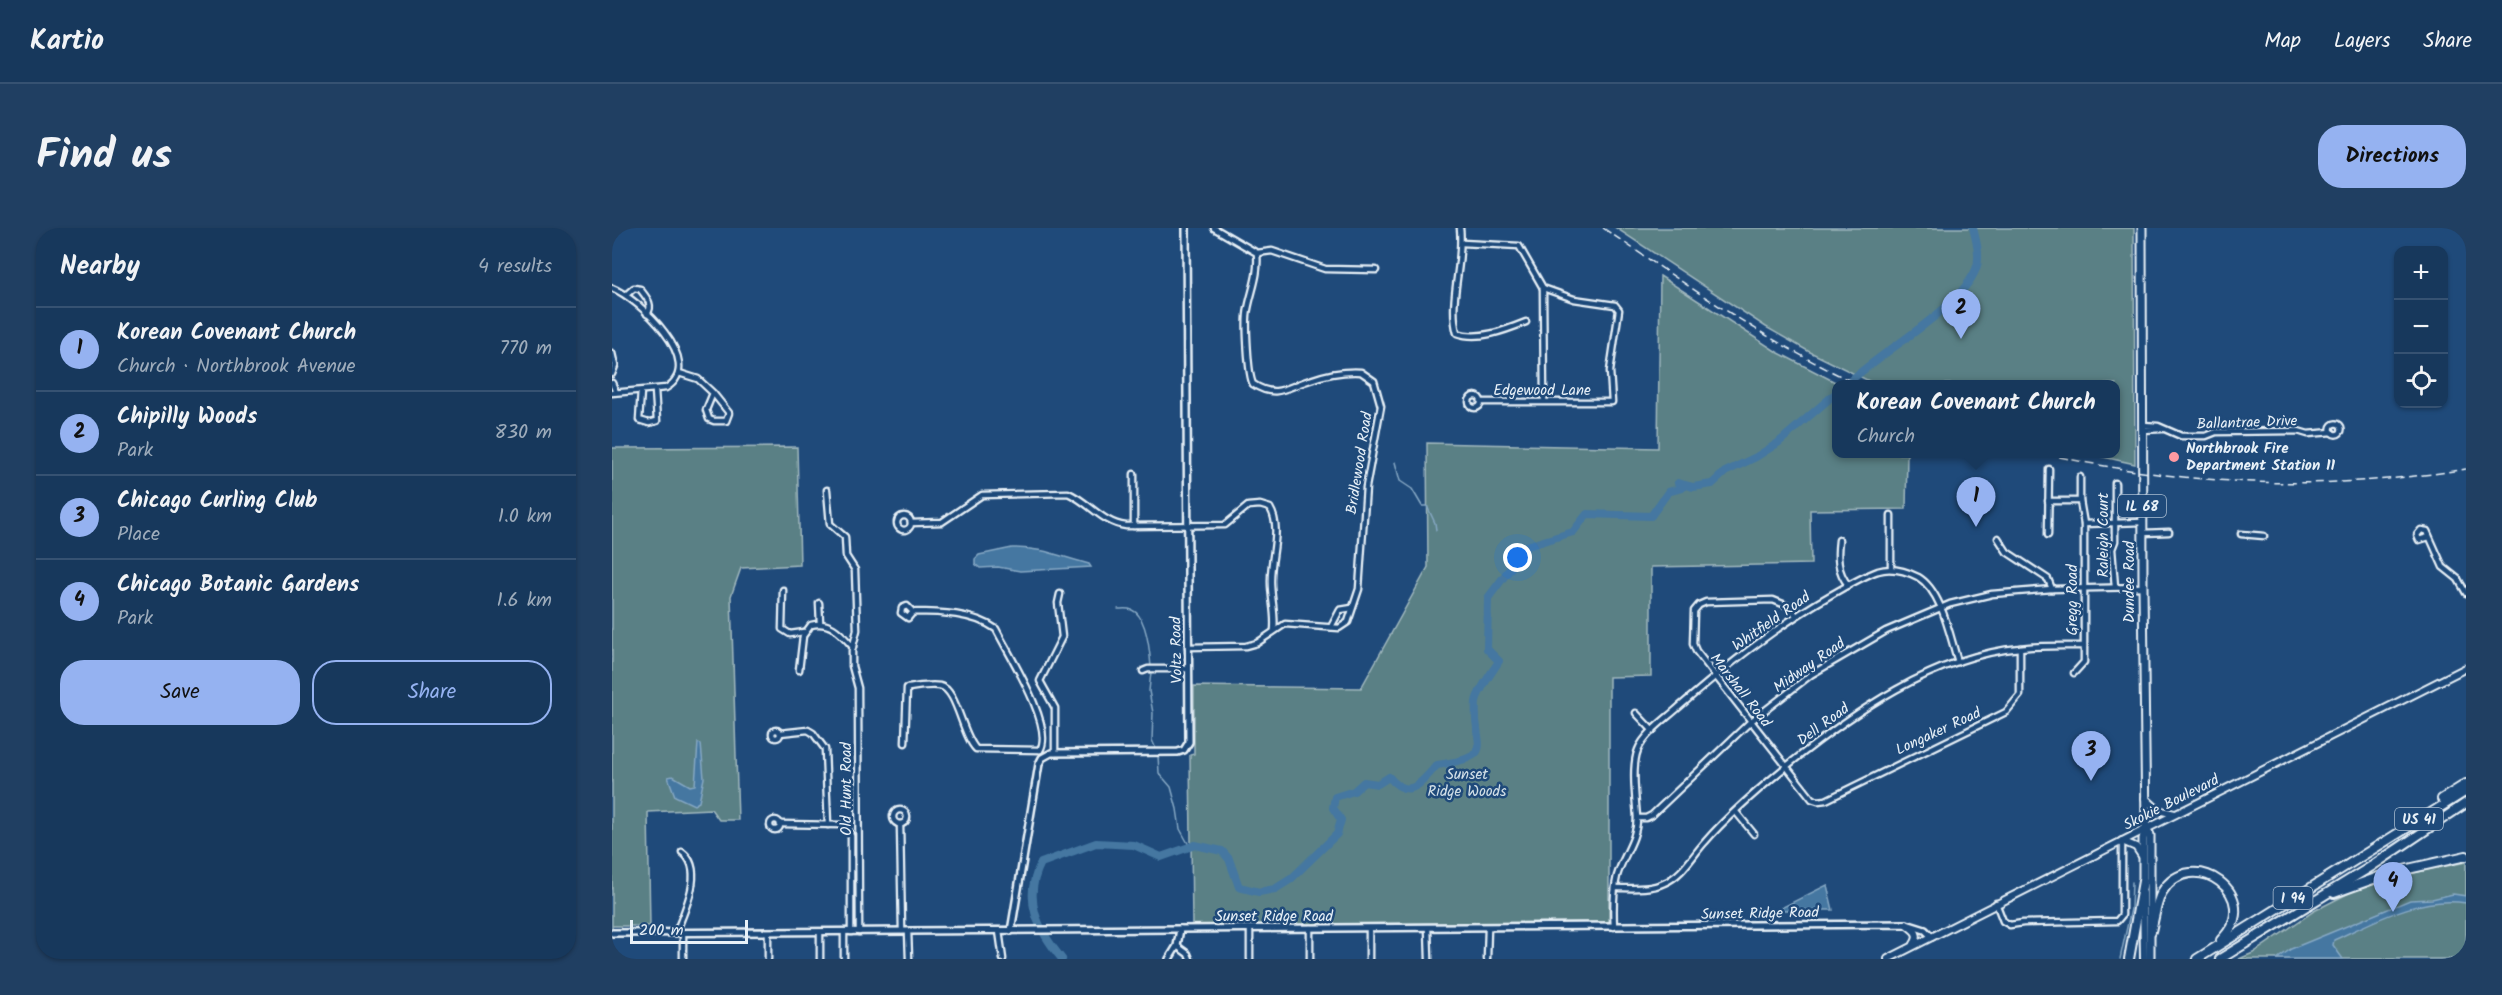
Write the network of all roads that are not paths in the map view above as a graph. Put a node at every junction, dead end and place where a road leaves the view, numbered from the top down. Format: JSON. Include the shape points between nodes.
{"nodes":[{"id":1,"x":1186,"y":228,"type":"edge"},
{"id":2,"x":1214,"y":228,"type":"edge"},
{"id":3,"x":1460,"y":228,"type":"edge"},
{"id":4,"x":2142,"y":228,"type":"edge"},
{"id":5,"x":1462,"y":243,"type":"junction"},
{"id":6,"x":1257,"y":253,"type":"junction"},
{"id":7,"x":1376,"y":270,"type":"dead end"},
{"id":8,"x":612,"y":288,"type":"edge"},
{"id":9,"x":1543,"y":288,"type":"junction"},
{"id":10,"x":626,"y":295,"type":"junction"},
{"id":11,"x":647,"y":314,"type":"junction"},
{"id":12,"x":1526,"y":322,"type":"dead end"},
{"id":13,"x":612,"y":353,"type":"edge"},
{"id":14,"x":679,"y":373,"type":"junction"},
{"id":15,"x":612,"y":375,"type":"edge"},
{"id":16,"x":612,"y":383,"type":"edge"},
{"id":17,"x":655,"y":390,"type":"junction"},
{"id":18,"x":641,"y":391,"type":"junction"},
{"id":19,"x":614,"y":392,"type":"edge"},
{"id":20,"x":713,"y":393,"type":"junction"},
{"id":21,"x":1544,"y":401,"type":"junction"},
{"id":22,"x":1482,"y":402,"type":"dead end"},
{"id":23,"x":2142,"y":427,"type":"junction"},
{"id":24,"x":2332,"y":432,"type":"dead end"},
{"id":25,"x":2049,"y":469,"type":"dead end"},
{"id":26,"x":1134,"y":474,"type":"dead end"},
{"id":27,"x":2080,"y":477,"type":"dead end"},
{"id":28,"x":2115,"y":483,"type":"dead end"},
{"id":29,"x":827,"y":490,"type":"dead end"},
{"id":30,"x":2048,"y":501,"type":"junction"},
{"id":31,"x":2080,"y":501,"type":"junction"},
{"id":32,"x":1891,"y":515,"type":"dead end"},
{"id":33,"x":2142,"y":522,"type":"junction"},
{"id":34,"x":910,"y":523,"type":"dead end"},
{"id":35,"x":2115,"y":523,"type":"junction"},
{"id":36,"x":2084,"y":524,"type":"junction"},
{"id":37,"x":1134,"y":526,"type":"junction"},
{"id":38,"x":1187,"y":526,"type":"junction"},
{"id":39,"x":2143,"y":532,"type":"junction"},
{"id":40,"x":2169,"y":532,"type":"dead end"},
{"id":41,"x":2241,"y":534,"type":"dead end"},
{"id":42,"x":2048,"y":536,"type":"dead end"},
{"id":43,"x":2264,"y":536,"type":"dead end"},
{"id":44,"x":2429,"y":537,"type":"dead end"},
{"id":45,"x":1998,"y":538,"type":"dead end"},
{"id":46,"x":1839,"y":540,"type":"dead end"},
{"id":47,"x":1891,"y":569,"type":"junction"},
{"id":48,"x":1848,"y":585,"type":"junction"},
{"id":49,"x":2115,"y":587,"type":"junction"},
{"id":50,"x":2142,"y":587,"type":"junction"},
{"id":51,"x":2083,"y":588,"type":"junction"},
{"id":52,"x":2052,"y":589,"type":"junction"},
{"id":53,"x":783,"y":590,"type":"dead end"},
{"id":54,"x":2466,"y":593,"type":"edge"},
{"id":55,"x":1060,"y":594,"type":"dead end"},
{"id":56,"x":819,"y":603,"type":"dead end"},
{"id":57,"x":1275,"y":608,"type":"junction"},
{"id":58,"x":1352,"y":608,"type":"junction"},
{"id":59,"x":1940,"y":608,"type":"junction"},
{"id":60,"x":913,"y":612,"type":"dead end"},
{"id":61,"x":1796,"y":615,"type":"junction"},
{"id":62,"x":820,"y":624,"type":"junction"},
{"id":63,"x":1285,"y":624,"type":"junction"},
{"id":64,"x":1331,"y":627,"type":"junction"},
{"id":65,"x":1274,"y":630,"type":"junction"},
{"id":66,"x":804,"y":632,"type":"junction"},
{"id":67,"x":2084,"y":646,"type":"junction"},
{"id":68,"x":853,"y":647,"type":"junction"},
{"id":69,"x":1188,"y":647,"type":"junction"},
{"id":70,"x":2020,"y":648,"type":"junction"},
{"id":71,"x":1958,"y":662,"type":"junction"},
{"id":72,"x":2466,"y":668,"type":"edge"},
{"id":73,"x":1188,"y":669,"type":"junction"},
{"id":74,"x":799,"y":670,"type":"dead end"},
{"id":75,"x":1143,"y":672,"type":"dead end"},
{"id":76,"x":2074,"y":673,"type":"dead end"},
{"id":77,"x":1714,"y":676,"type":"junction"},
{"id":78,"x":1636,"y":713,"type":"dead end"},
{"id":79,"x":1750,"y":722,"type":"junction"},
{"id":80,"x":1653,"y":731,"type":"junction"},
{"id":81,"x":780,"y":732,"type":"dead end"},
{"id":82,"x":905,"y":743,"type":"dead end"},
{"id":83,"x":1040,"y":750,"type":"junction"},
{"id":84,"x":1055,"y":753,"type":"junction"},
{"id":85,"x":1044,"y":756,"type":"junction"},
{"id":86,"x":1786,"y":766,"type":"junction"},
{"id":87,"x":2466,"y":784,"type":"edge"},
{"id":88,"x":2466,"y":791,"type":"edge"},
{"id":89,"x":2145,"y":798,"type":"junction"},
{"id":90,"x":1818,"y":801,"type":"joint"},
{"id":91,"x":2466,"y":803,"type":"edge"},
{"id":92,"x":1736,"y":812,"type":"junction"},
{"id":93,"x":2175,"y":814,"type":"junction"},
{"id":94,"x":1636,"y":818,"type":"junction"},
{"id":95,"x":780,"y":824,"type":"dead end"},
{"id":96,"x":900,"y":824,"type":"dead end"},
{"id":97,"x":828,"y":825,"type":"junction"},
{"id":98,"x":2146,"y":828,"type":"junction"},
{"id":99,"x":1754,"y":834,"type":"dead end"},
{"id":100,"x":2122,"y":841,"type":"junction"},
{"id":101,"x":2373,"y":849,"type":"junction"},
{"id":102,"x":682,"y":852,"type":"dead end"},
{"id":103,"x":2466,"y":856,"type":"edge"},
{"id":104,"x":2143,"y":857,"type":"junction"},
{"id":105,"x":2143,"y":881,"type":"junction"},
{"id":106,"x":1615,"y":888,"type":"junction"},
{"id":107,"x":1996,"y":903,"type":"junction"},
{"id":108,"x":2311,"y":903,"type":"junction"},
{"id":109,"x":1906,"y":924,"type":"junction"},
{"id":110,"x":1614,"y":927,"type":"junction"},
{"id":111,"x":1310,"y":928,"type":"junction"},
{"id":112,"x":1369,"y":928,"type":"junction"},
{"id":113,"x":1428,"y":928,"type":"junction"},
{"id":114,"x":1488,"y":928,"type":"junction"},
{"id":115,"x":1180,"y":929,"type":"junction"},
{"id":116,"x":1250,"y":929,"type":"junction"},
{"id":117,"x":905,"y":931,"type":"junction"},
{"id":118,"x":999,"y":931,"type":"junction"},
{"id":119,"x":1011,"y":931,"type":"junction"},
{"id":120,"x":819,"y":932,"type":"junction"},
{"id":121,"x":844,"y":932,"type":"junction"},
{"id":122,"x":851,"y":932,"type":"junction"},
{"id":123,"x":858,"y":932,"type":"junction"},
{"id":124,"x":2151,"y":932,"type":"junction"},
{"id":125,"x":612,"y":933,"type":"edge"},
{"id":126,"x":679,"y":933,"type":"junction"},
{"id":127,"x":768,"y":933,"type":"junction"},
{"id":128,"x":1932,"y":937,"type":"junction"},
{"id":129,"x":1178,"y":945,"type":"junction"},
{"id":130,"x":1914,"y":946,"type":"junction"},
{"id":131,"x":2213,"y":948,"type":"junction"},
{"id":132,"x":683,"y":959,"type":"edge"},
{"id":133,"x":768,"y":959,"type":"edge"},
{"id":134,"x":819,"y":959,"type":"edge"},
{"id":135,"x":844,"y":959,"type":"edge"},
{"id":136,"x":909,"y":959,"type":"edge"},
{"id":137,"x":1004,"y":959,"type":"edge"},
{"id":138,"x":1169,"y":959,"type":"edge"},
{"id":139,"x":1190,"y":959,"type":"edge"},
{"id":140,"x":1250,"y":959,"type":"edge"},
{"id":141,"x":1310,"y":959,"type":"edge"},
{"id":142,"x":1369,"y":959,"type":"edge"},
{"id":143,"x":1428,"y":959,"type":"edge"},
{"id":144,"x":1487,"y":959,"type":"edge"},
{"id":145,"x":1888,"y":959,"type":"edge"},
{"id":146,"x":2129,"y":959,"type":"edge"},
{"id":147,"x":2144,"y":959,"type":"edge"},
{"id":148,"x":2150,"y":959,"type":"edge"},
{"id":149,"x":2196,"y":959,"type":"edge"},
{"id":150,"x":2220,"y":959,"type":"edge"}],
"edges":[{"from":1,"to":38,"type":"street","name":"Voltz Road"},
{"from":2,"to":6,"type":"street"},
{"from":3,"to":5,"type":"street"},
{"from":4,"to":23,"type":"main road","name":"Dundee Road","number":"IL 68"},
{"from":5,"to":9,"type":"street","via":[[1520,246]]},
{"from":5,"to":12,"type":"street","via":[[1454,320],[1457,333],[1477,335]]},
{"from":6,"to":7,"type":"street","via":[[1272,251],[1325,269]]},
{"from":6,"to":58,"type":"street","name":"Bridlewood Road","via":[[1257,279],[1247,311],[1253,384],[1264,391],[1283,391],[1329,375],[1361,372],[1374,381],[1379,394],[1381,406],[1362,520],[1361,575]]},
{"from":8,"to":10,"type":"street"},
{"from":9,"to":21,"type":"street"},
{"from":9,"to":21,"type":"street","name":"Edgewood Lane","via":[[1574,299],[1615,305],[1619,317],[1610,371],[1612,402]]},
{"from":10,"to":11,"type":"street"},
{"from":10,"to":11,"type":"street","via":[[634,288],[640,289],[650,302]]},
{"from":11,"to":14,"type":"street","via":[[672,342]]},
{"from":13,"to":15,"type":"street"},
{"from":14,"to":17,"type":"street","via":[[673,384]]},
{"from":14,"to":20,"type":"street","via":[[698,379]]},
{"from":16,"to":19,"type":"street"},
{"from":17,"to":18,"type":"street"},
{"from":17,"to":18,"type":"street","via":[[657,421],[649,423],[639,420]]},
{"from":18,"to":19,"type":"street"},
{"from":20,"to":20,"type":"street","via":[[728,409],[726,421],[709,419],[706,410]]},
{"from":21,"to":22,"type":"street","name":"Edgewood Lane"},
{"from":23,"to":24,"type":"street","name":"Ballantrae Drive","via":[[2158,426],[2181,436],[2216,432]]},
{"from":23,"to":33,"type":"main road","name":"Dundee Road","number":"IL 68"},
{"from":25,"to":30,"type":"street"},
{"from":26,"to":37,"type":"street"},
{"from":27,"to":31,"type":"street","name":"Gregg Road"},
{"from":28,"to":35,"type":"street","name":"Raleigh Court"},
{"from":29,"to":68,"type":"street","name":"Old Hunt Road","via":[[830,524],[845,537],[846,556],[855,570],[857,630]]},
{"from":30,"to":31,"type":"street"},
{"from":30,"to":42,"type":"street"},
{"from":31,"to":36,"type":"street","name":"Gregg Road"},
{"from":32,"to":47,"type":"street"},
{"from":33,"to":35,"type":"street"},
{"from":33,"to":39,"type":"main road","name":"Dundee Road","number":"IL 68"},
{"from":34,"to":37,"type":"street","via":[[942,522],[982,495],[1057,492],[1078,497],[1114,525]]},
{"from":35,"to":36,"type":"street"},
{"from":35,"to":49,"type":"street","name":"Raleigh Court"},
{"from":36,"to":51,"type":"street","name":"Gregg Road"},
{"from":37,"to":38,"type":"street"},
{"from":38,"to":57,"type":"street","via":[[1225,525],[1248,506],[1270,508],[1276,527],[1271,578]]},
{"from":38,"to":69,"type":"street","name":"Voltz Road"},
{"from":39,"to":40,"type":"street"},
{"from":39,"to":50,"type":"main road","name":"Dundee Road","number":"IL 68"},
{"from":41,"to":43,"type":"street"},
{"from":44,"to":54,"type":"street","via":[[2443,567],[2458,579]]},
{"from":45,"to":52,"type":"street","via":[[2007,552],[2048,579]]},
{"from":46,"to":48,"type":"street","via":[[1841,576]]},
{"from":47,"to":48,"type":"street","name":"Whitfield Road"},
{"from":47,"to":59,"type":"street","via":[[1907,572],[1928,584]]},
{"from":48,"to":61,"type":"street","name":"Whitfield Road"},
{"from":49,"to":50,"type":"street","name":"Midway Road"},
{"from":49,"to":51,"type":"street","name":"Midway Road"},
{"from":50,"to":89,"type":"main road","name":"Dundee Road","number":"IL 68"},
{"from":51,"to":52,"type":"street","name":"Midway Road"},
{"from":51,"to":67,"type":"street","name":"Gregg Road"},
{"from":52,"to":59,"type":"street","name":"Midway Road","via":[[1992,594]]},
{"from":53,"to":66,"type":"street","via":[[782,630],[790,634]]},
{"from":55,"to":84,"type":"street","via":[[1062,637],[1040,681],[1055,708]]},
{"from":56,"to":62,"type":"street"},
{"from":57,"to":63,"type":"street"},
{"from":57,"to":65,"type":"street"},
{"from":58,"to":64,"type":"street","via":[[1340,610]]},
{"from":58,"to":64,"type":"street","name":"Bridlewood Road","via":[[1344,626]]},
{"from":59,"to":71,"type":"street"},
{"from":59,"to":79,"type":"street","name":"Midway Road","via":[[1853,648]]},
{"from":60,"to":83,"type":"street","via":[[954,614],[996,629],[1041,724]]},
{"from":61,"to":77,"type":"street","name":"Whitfield Road"},
{"from":61,"to":77,"type":"street","name":"Marshall Road","via":[[1788,606],[1773,600],[1717,600],[1699,605],[1694,611],[1693,644]]},
{"from":62,"to":66,"type":"street","via":[[811,625]]},
{"from":62,"to":68,"type":"street","via":[[837,631]]},
{"from":63,"to":64,"type":"street"},
{"from":63,"to":65,"type":"street"},
{"from":65,"to":69,"type":"street","via":[[1246,646]]},
{"from":66,"to":74,"type":"street"},
{"from":67,"to":70,"type":"street","name":"Dell Road"},
{"from":67,"to":76,"type":"street","name":"Gregg Road","via":[[2084,662]]},
{"from":68,"to":123,"type":"street","name":"Old Hunt Road","via":[[852,666],[858,688]]},
{"from":69,"to":73,"type":"street","name":"Voltz Road"},
{"from":70,"to":71,"type":"street","name":"Dell Road"},
{"from":70,"to":90,"type":"street","name":"Longaker Road","via":[[2020,695],[2006,712]]},
{"from":71,"to":86,"type":"street","name":"Dell Road","via":[[1861,711]]},
{"from":72,"to":93,"type":"main road","name":"Skokie Boulevard"},
{"from":73,"to":75,"type":"street"},
{"from":73,"to":84,"type":"street","name":"Voltz Road","via":[[1189,742],[1184,750]]},
{"from":77,"to":79,"type":"street","name":"Marshall Road"},
{"from":77,"to":80,"type":"street","name":"Whitfield Road"},
{"from":78,"to":80,"type":"street"},
{"from":79,"to":86,"type":"street","name":"Marshall Road"},
{"from":79,"to":94,"type":"street","name":"Midway Road","via":[[1652,815]]},
{"from":80,"to":94,"type":"street","name":"Whitfield Road","via":[[1638,750]]},
{"from":81,"to":97,"type":"street","via":[[808,730],[825,749]]},
{"from":82,"to":83,"type":"street","via":[[907,688],[938,685],[951,693],[976,749]]},
{"from":83,"to":85,"type":"street"},
{"from":84,"to":85,"type":"street","name":"Voltz Road"},
{"from":85,"to":119,"type":"street","via":[[1039,764]]},
{"from":86,"to":90,"type":"street","name":"Marshall Road","via":[[1812,799]]},
{"from":86,"to":92,"type":"street","name":"Dell Road"},
{"from":87,"to":101,"type":"highway","number":"I 94"},
{"from":88,"to":101,"type":"highway","number":"US 41"},
{"from":89,"to":93,"type":"main road","via":[[2158,810]]},
{"from":89,"to":98,"type":"main road","name":"Dundee Road","number":"IL 68"},
{"from":91,"to":108,"type":"highway","number":"US 41"},
{"from":92,"to":99,"type":"street"},
{"from":92,"to":106,"type":"street","name":"Dell Road","via":[[1705,841],[1684,870],[1664,884]]},
{"from":93,"to":98,"type":"main road","name":"Skokie Boulevard"},
{"from":94,"to":106,"type":"street","via":[[1637,830]]},
{"from":95,"to":97,"type":"street"},
{"from":96,"to":117,"type":"street"},
{"from":97,"to":122,"type":"street","name":"Old Hunt Road","via":[[841,825],[851,836]]},
{"from":98,"to":100,"type":"main road","name":"Skokie Boulevard"},
{"from":98,"to":104,"type":"main road","name":"Dundee Road","number":"IL 68"},
{"from":98,"to":124,"type":"main road","name":"Dundee Road","number":"IL 68","via":[[2150,835]]},
{"from":100,"to":104,"type":"main road","via":[[2136,847]]},
{"from":100,"to":107,"type":"main road","name":"Skokie Boulevard"},
{"from":100,"to":107,"type":"street","via":[[2122,915],[2117,921],[2010,925],[2003,921]]},
{"from":101,"to":131,"type":"highway","number":"I 94"},
{"from":102,"to":126,"type":"street","via":[[692,864],[693,880]]},
{"from":103,"to":108,"type":"highway","number":"I 94","via":[[2359,882]]},
{"from":104,"to":105,"type":"main road","name":"Dundee Road","number":"IL 68"},
{"from":105,"to":146,"type":"highway"},
{"from":105,"to":147,"type":"main road","name":"Dundee Road"},
{"from":106,"to":110,"type":"street"},
{"from":107,"to":128,"type":"main road","name":"Skokie Boulevard"},
{"from":108,"to":150,"type":"highway","number":"I 94"},
{"from":109,"to":110,"type":"street","name":"Sunset Ridge Road"},
{"from":109,"to":128,"type":"street","name":"Sunset Ridge Road"},
{"from":109,"to":130,"type":"main road","via":[[1917,934]]},
{"from":110,"to":114,"type":"street","name":"Sunset Ridge Road"},
{"from":111,"to":112,"type":"street","name":"Sunset Ridge Road"},
{"from":111,"to":116,"type":"street","name":"Sunset Ridge Road"},
{"from":111,"to":141,"type":"street"},
{"from":112,"to":113,"type":"street","name":"Sunset Ridge Road"},
{"from":112,"to":142,"type":"street"},
{"from":113,"to":114,"type":"street","name":"Sunset Ridge Road"},
{"from":113,"to":143,"type":"street"},
{"from":114,"to":144,"type":"street"},
{"from":115,"to":116,"type":"street","name":"Sunset Ridge Road"},
{"from":115,"to":119,"type":"street","name":"Sunset Ridge Road"},
{"from":115,"to":129,"type":"street"},
{"from":116,"to":140,"type":"street"},
{"from":117,"to":118,"type":"street","name":"Sunset Ridge Road"},
{"from":117,"to":123,"type":"street","name":"Sunset Ridge Road"},
{"from":117,"to":136,"type":"street"},
{"from":118,"to":119,"type":"street","name":"Sunset Ridge Road"},
{"from":118,"to":137,"type":"street"},
{"from":120,"to":121,"type":"street","name":"Sunset Ridge Road"},
{"from":120,"to":127,"type":"street","name":"Sunset Ridge Road"},
{"from":120,"to":134,"type":"street"},
{"from":121,"to":122,"type":"street","name":"Sunset Ridge Road"},
{"from":121,"to":135,"type":"street"},
{"from":122,"to":123,"type":"street","name":"Sunset Ridge Road"},
{"from":124,"to":131,"type":"highway","via":[[2162,892],[2172,881],[2185,874],[2211,876],[2221,880],[2228,890],[2235,913],[2229,931]]},
{"from":124,"to":148,"type":"main road","name":"Dundee Road","number":"IL 68"},
{"from":125,"to":126,"type":"street","name":"Sunset Ridge Road"},
{"from":126,"to":127,"type":"street","name":"Sunset Ridge Road"},
{"from":126,"to":132,"type":"street"},
{"from":127,"to":133,"type":"street"},
{"from":128,"to":130,"type":"main road","name":"Skokie Boulevard"},
{"from":129,"to":138,"type":"street"},
{"from":129,"to":139,"type":"street"},
{"from":130,"to":145,"type":"main road","name":"Skokie Boulevard"},
{"from":131,"to":149,"type":"highway","number":"I 94"}]}
